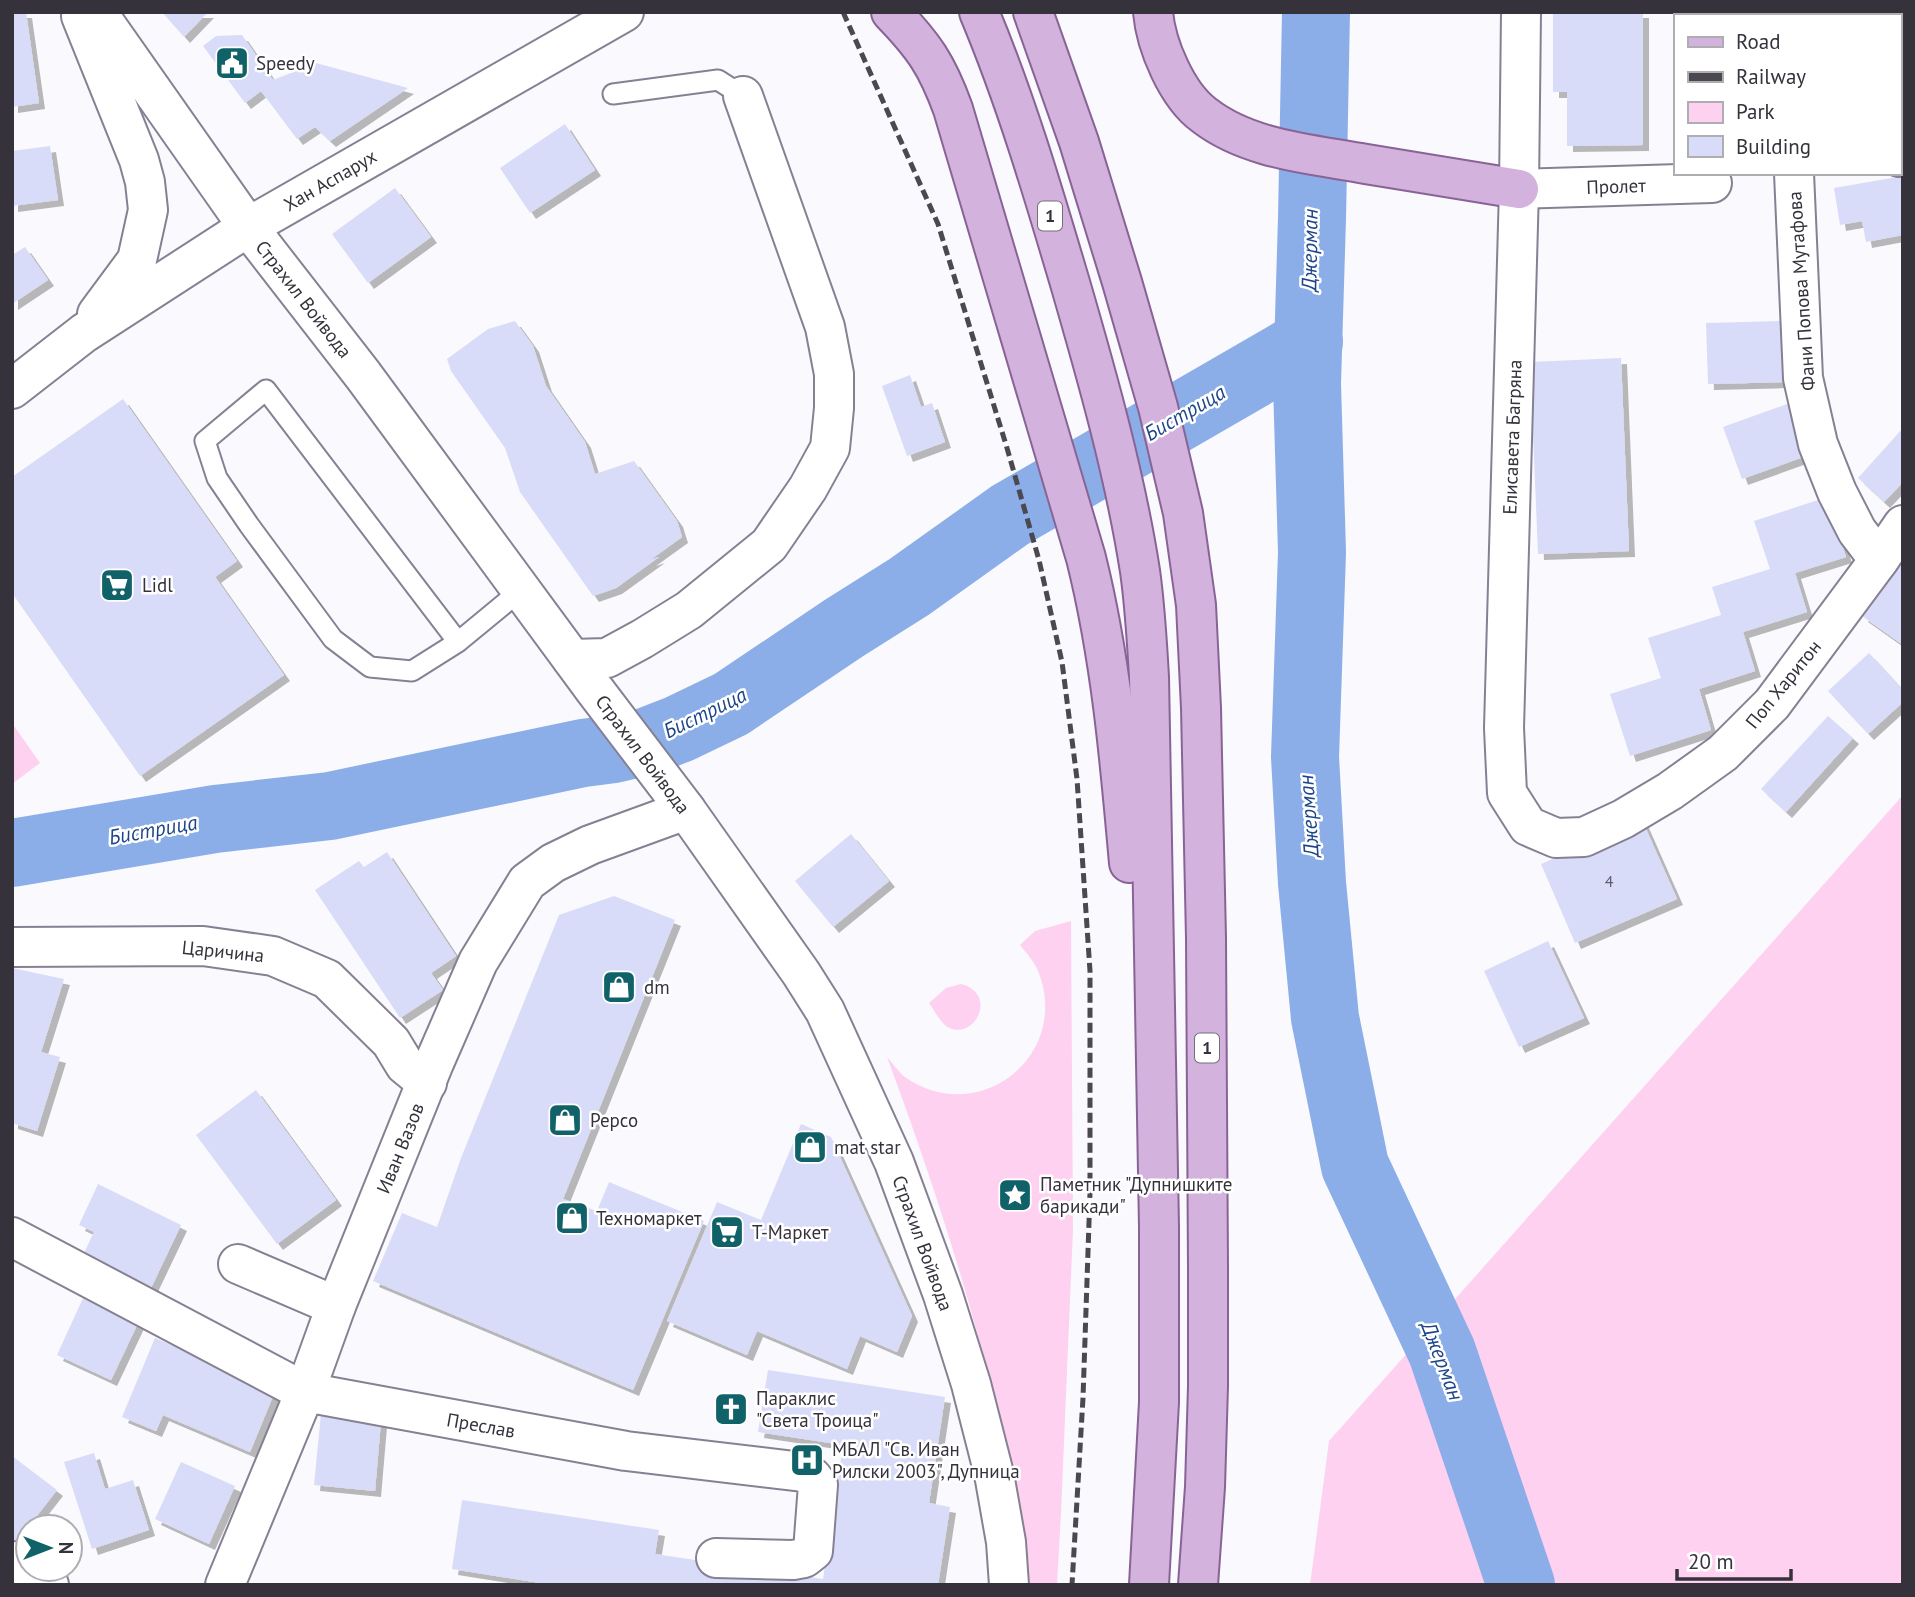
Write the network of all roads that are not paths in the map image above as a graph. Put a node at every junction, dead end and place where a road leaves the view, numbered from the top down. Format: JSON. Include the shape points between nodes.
{"nodes":[{"id":1,"x":79,"y":12,"type":"edge"},
{"id":2,"x":97,"y":12,"type":"edge"},
{"id":3,"x":624,"y":12,"type":"edge"},
{"id":4,"x":891,"y":12,"type":"edge"},
{"id":5,"x":979,"y":12,"type":"edge"},
{"id":6,"x":1153,"y":12,"type":"edge"},
{"id":7,"x":1521,"y":12,"type":"edge"},
{"id":8,"x":1035,"y":16,"type":"edge"},
{"id":9,"x":613,"y":94,"type":"dead end"},
{"id":10,"x":743,"y":96,"type":"joint"},
{"id":11,"x":1804,"y":176,"type":"edge"},
{"id":12,"x":1712,"y":183,"type":"dead end"},
{"id":13,"x":1519,"y":189,"type":"junction"},
{"id":14,"x":248,"y":227,"type":"junction"},
{"id":15,"x":84,"y":333,"type":"junction"},
{"id":16,"x":12,"y":389,"type":"edge"},
{"id":17,"x":1903,"y":525,"type":"edge"},
{"id":18,"x":1880,"y":560,"type":"junction"},
{"id":19,"x":521,"y":590,"type":"junction"},
{"id":20,"x":458,"y":642,"type":"junction"},
{"id":21,"x":572,"y":659,"type":"junction"},
{"id":22,"x":686,"y":810,"type":"junction"},
{"id":23,"x":1556,"y":838,"type":"joint"},
{"id":24,"x":12,"y":947,"type":"edge"},
{"id":25,"x":427,"y":1083,"type":"junction"},
{"id":26,"x":1159,"y":1227,"type":"junction"},
{"id":27,"x":12,"y":1237,"type":"edge"},
{"id":28,"x":238,"y":1264,"type":"dead end"},
{"id":29,"x":335,"y":1306,"type":"junction"},
{"id":30,"x":305,"y":1392,"type":"junction"},
{"id":31,"x":716,"y":1558,"type":"dead end"},
{"id":32,"x":12,"y":1561,"type":"edge"},
{"id":33,"x":49,"y":1585,"type":"edge"},
{"id":34,"x":225,"y":1585,"type":"edge"},
{"id":35,"x":1009,"y":1585,"type":"edge"},
{"id":36,"x":1149,"y":1585,"type":"edge"},
{"id":37,"x":1198,"y":1585,"type":"edge"}],
"edges":[{"from":1,"to":15,"type":"street","via":[[139,160],[148,210],[137,260]]},
{"from":2,"to":14,"type":"street","name":"Страхил Войвода"},
{"from":3,"to":14,"type":"street","name":"Хан Аспарух"},
{"from":4,"to":26,"type":"main road","via":[[933,62],[953,109],[1095,594],[1123,794]]},
{"from":5,"to":26,"type":"main road","number":"1","via":[[1047,207],[1108,424],[1140,571],[1149,677]]},
{"from":6,"to":13,"type":"main road","via":[[1163,51],[1188,100],[1228,130],[1276,148]]},
{"from":7,"to":13,"type":"street","name":"Елисавета Багряна"},
{"from":8,"to":37,"type":"main road","number":"1","via":[[1079,142],[1158,407],[1183,513],[1196,605],[1206,924],[1209,1386]]},
{"from":9,"to":10,"type":"lane","via":[[718,80]]},
{"from":10,"to":21,"type":"street","via":[[825,327],[834,374],[830,448],[769,545],[689,610],[642,639],[607,658]]},
{"from":11,"to":18,"type":"street","name":"Фани Попова Мутафова","via":[[1803,378],[1818,444],[1837,492],[1857,531]]},
{"from":12,"to":13,"type":"street","name":"Пролет"},
{"from":13,"to":23,"type":"street","name":"Елисавета Багряна","via":[[1504,728],[1507,793],[1528,826]]},
{"from":14,"to":15,"type":"street","name":"Хан Аспарух"},
{"from":14,"to":19,"type":"street","name":"Страхил Войвода"},
{"from":15,"to":16,"type":"street","name":"Хан Аспарух"},
{"from":17,"to":18,"type":"street","name":"Поп Харитон"},
{"from":18,"to":23,"type":"street","name":"Поп Харитон","via":[[1772,704],[1723,753],[1623,819],[1584,837]]},
{"from":19,"to":20,"type":"lane"},
{"from":19,"to":21,"type":"street","name":"Страхил Войвода"},
{"from":20,"to":20,"type":"lane","via":[[412,671],[370,667],[333,639],[216,478],[205,441],[266,390]]},
{"from":21,"to":22,"type":"street","name":"Страхил Войвода"},
{"from":22,"to":25,"type":"street","name":"Иван Вазов","via":[[590,845],[527,882],[478,962]]},
{"from":22,"to":35,"type":"street","name":"Страхил Войвода","via":[[819,1001],[894,1162],[971,1384],[996,1488]]},
{"from":24,"to":25,"type":"street","name":"Царичина","via":[[203,946],[273,956],[327,979]]},
{"from":25,"to":29,"type":"street","name":"Иван Вазов"},
{"from":26,"to":36,"type":"main road","number":"1","via":[[1159,1402]]},
{"from":27,"to":30,"type":"street","name":"Преслав"},
{"from":28,"to":29,"type":"street"},
{"from":29,"to":30,"type":"street","name":"Иван Вазов"},
{"from":30,"to":31,"type":"street","name":"Преслав","via":[[626,1451],[803,1472],[812,1477],[818,1485],[813,1551],[793,1560]]},
{"from":30,"to":34,"type":"street","name":"Иван Вазов"},
{"from":32,"to":33,"type":"street"}]}
